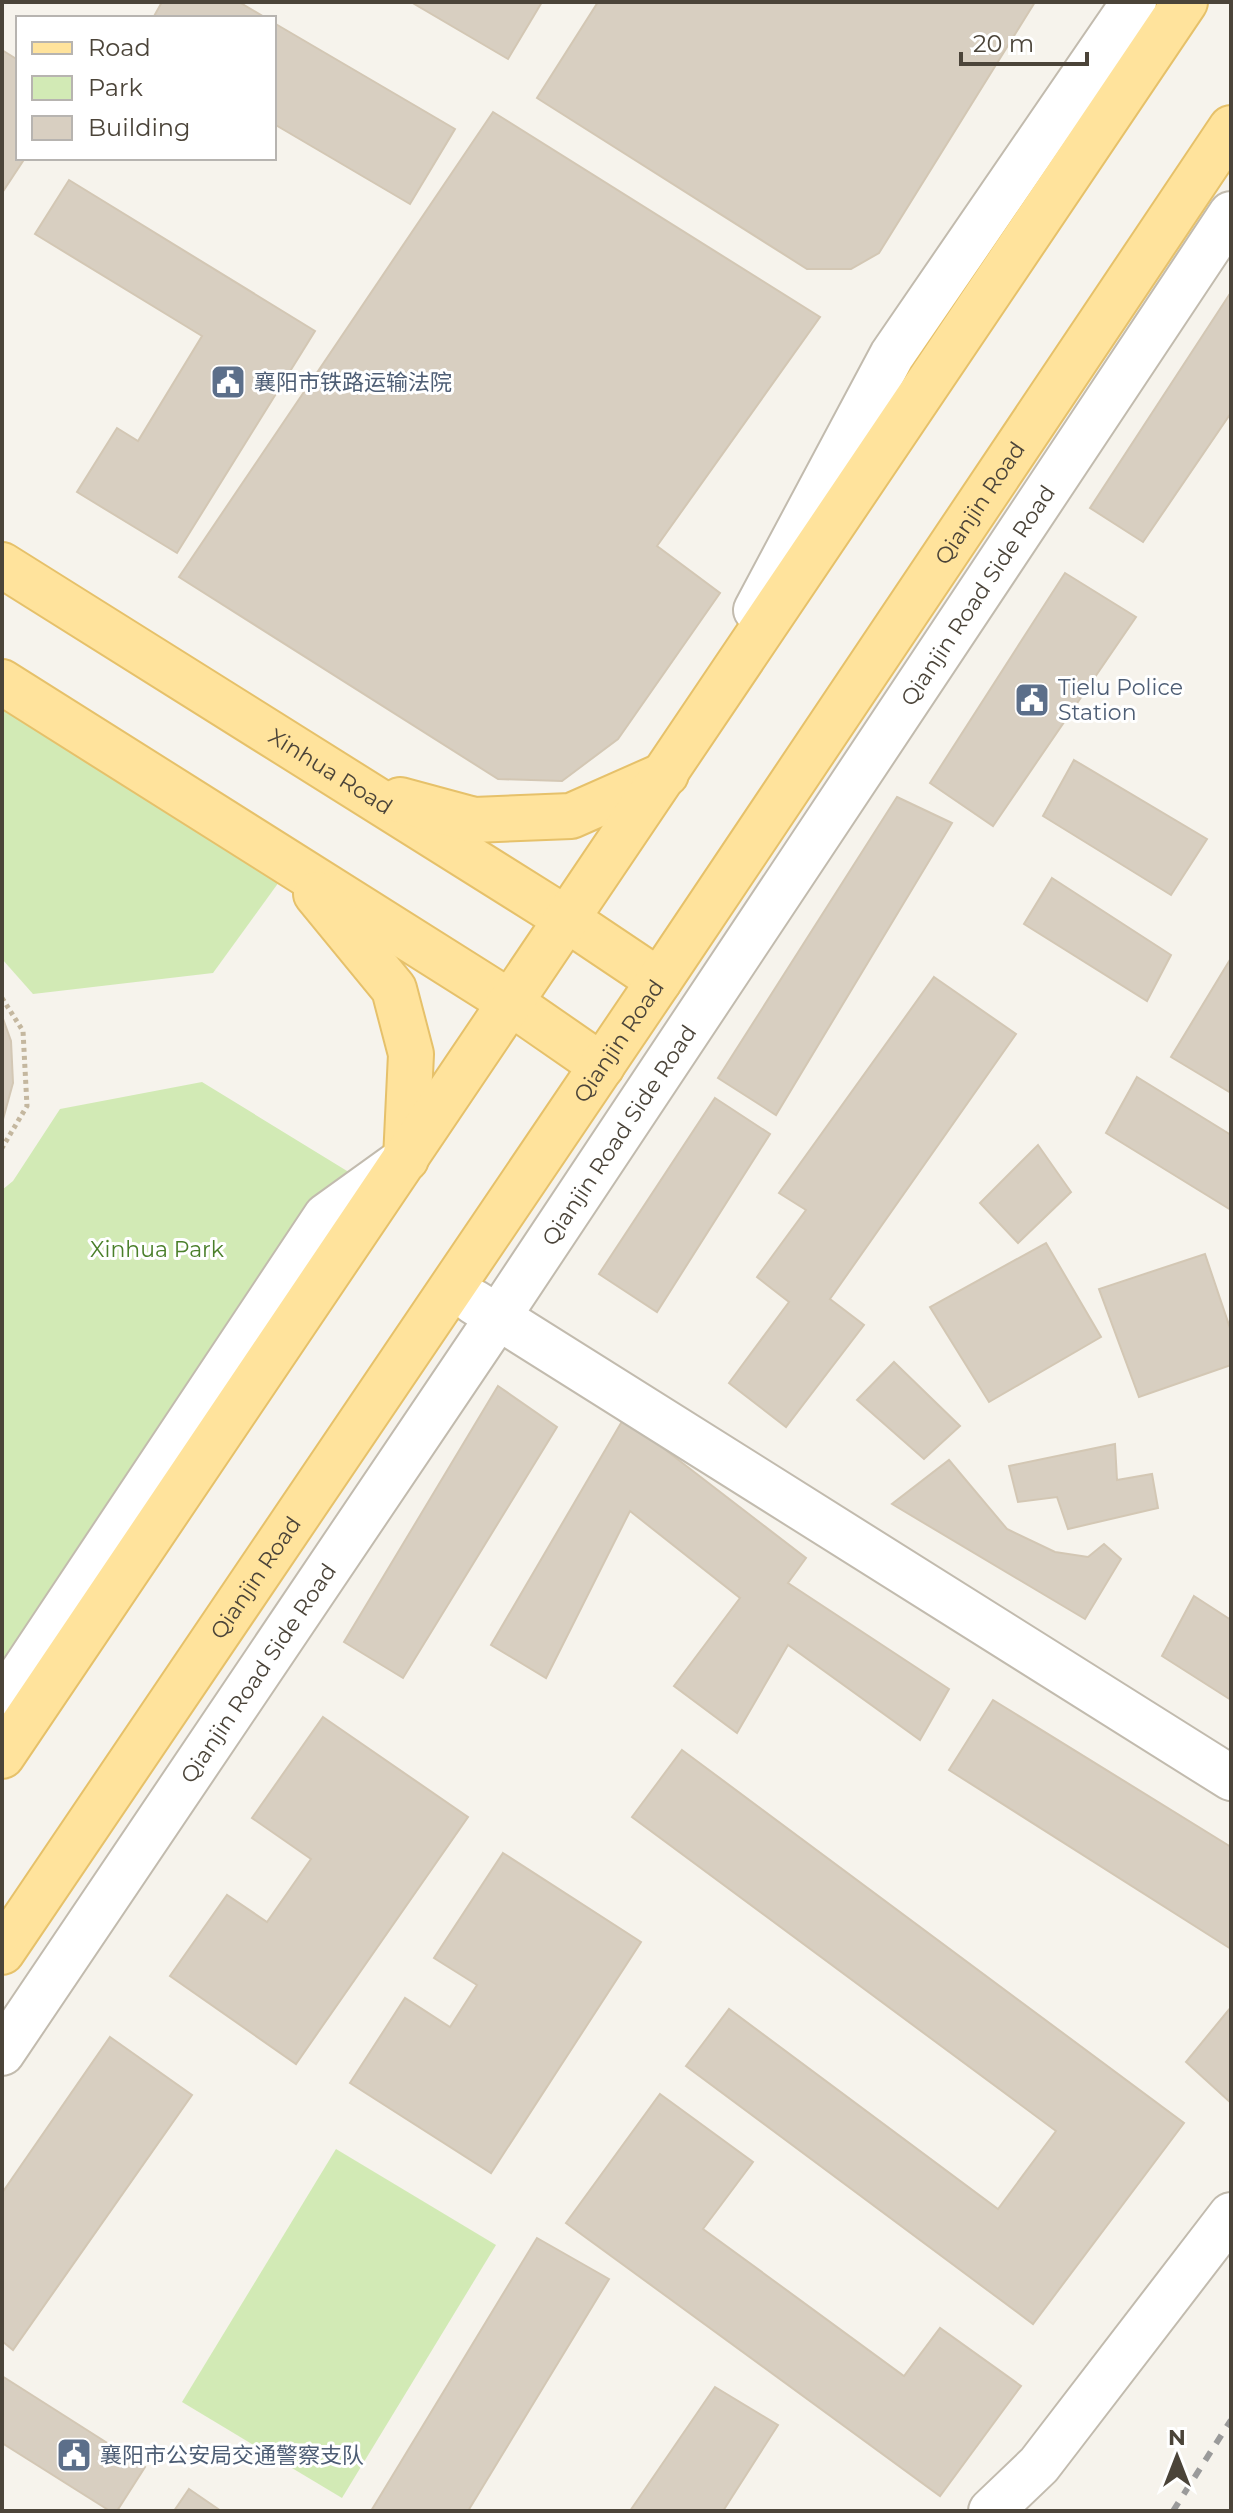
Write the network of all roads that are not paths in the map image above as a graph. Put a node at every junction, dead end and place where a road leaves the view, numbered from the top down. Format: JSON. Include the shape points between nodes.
{"nodes":[{"id":1,"x":1134,"y":2,"type":"edge"},
{"id":2,"x":1185,"y":2,"type":"edge"},
{"id":3,"x":1231,"y":128,"type":"edge"},
{"id":4,"x":1231,"y":214,"type":"edge"},
{"id":5,"x":2,"y":565,"type":"edge"},
{"id":6,"x":2,"y":682,"type":"edge"},
{"id":7,"x":671,"y":765,"type":"junction"},
{"id":8,"x":361,"y":790,"type":"junction"},
{"id":9,"x":292,"y":864,"type":"junction"},
{"id":10,"x":568,"y":920,"type":"junction"},
{"id":11,"x":659,"y":981,"type":"junction"},
{"id":12,"x":511,"y":1003,"type":"junction"},
{"id":13,"x":602,"y":1066,"type":"junction"},
{"id":14,"x":406,"y":1159,"type":"junction"},
{"id":15,"x":451,"y":1288,"type":"junction"},
{"id":16,"x":498,"y":1317,"type":"junction"},
{"id":17,"x":11,"y":1700,"type":"edge"},
{"id":18,"x":2,"y":1756,"type":"edge"},
{"id":19,"x":1231,"y":1778,"type":"edge"},
{"id":20,"x":2,"y":1952,"type":"edge"},
{"id":21,"x":2,"y":2053,"type":"edge"},
{"id":22,"x":1231,"y":2215,"type":"edge"},
{"id":23,"x":991,"y":2511,"type":"edge"}],
"edges":[{"from":1,"to":7,"type":"street","via":[[892,355]]},
{"from":2,"to":7,"type":"main road"},
{"from":3,"to":11,"type":"main road","name":"Qianjin Road"},
{"from":4,"to":16,"type":"street","name":"Qianjin Road Side Road"},
{"from":5,"to":8,"type":"main road","name":"Xinhua Road"},
{"from":6,"to":9,"type":"main road"},
{"from":7,"to":8,"type":"main road","via":[[571,816],[474,820]]},
{"from":7,"to":10,"type":"main road"},
{"from":8,"to":10,"type":"main road","name":"Xinhua Road"},
{"from":9,"to":12,"type":"main road"},
{"from":9,"to":14,"type":"main road","via":[[394,989],[411,1054]]},
{"from":10,"to":11,"type":"main road","name":"Xinhua Road"},
{"from":10,"to":12,"type":"main road"},
{"from":11,"to":13,"type":"main road","name":"Qianjin Road"},
{"from":12,"to":13,"type":"main road"},
{"from":12,"to":14,"type":"main road"},
{"from":13,"to":15,"type":"main road","name":"Qianjin Road"},
{"from":14,"to":17,"type":"main road"},
{"from":15,"to":16,"type":"street"},
{"from":15,"to":20,"type":"main road","name":"Qianjin Road"},
{"from":16,"to":19,"type":"street"},
{"from":16,"to":21,"type":"street","name":"Qianjin Road Side Road"},
{"from":17,"to":18,"type":"main road"},
{"from":22,"to":23,"type":"street","via":[[1039,2465]]}]}
